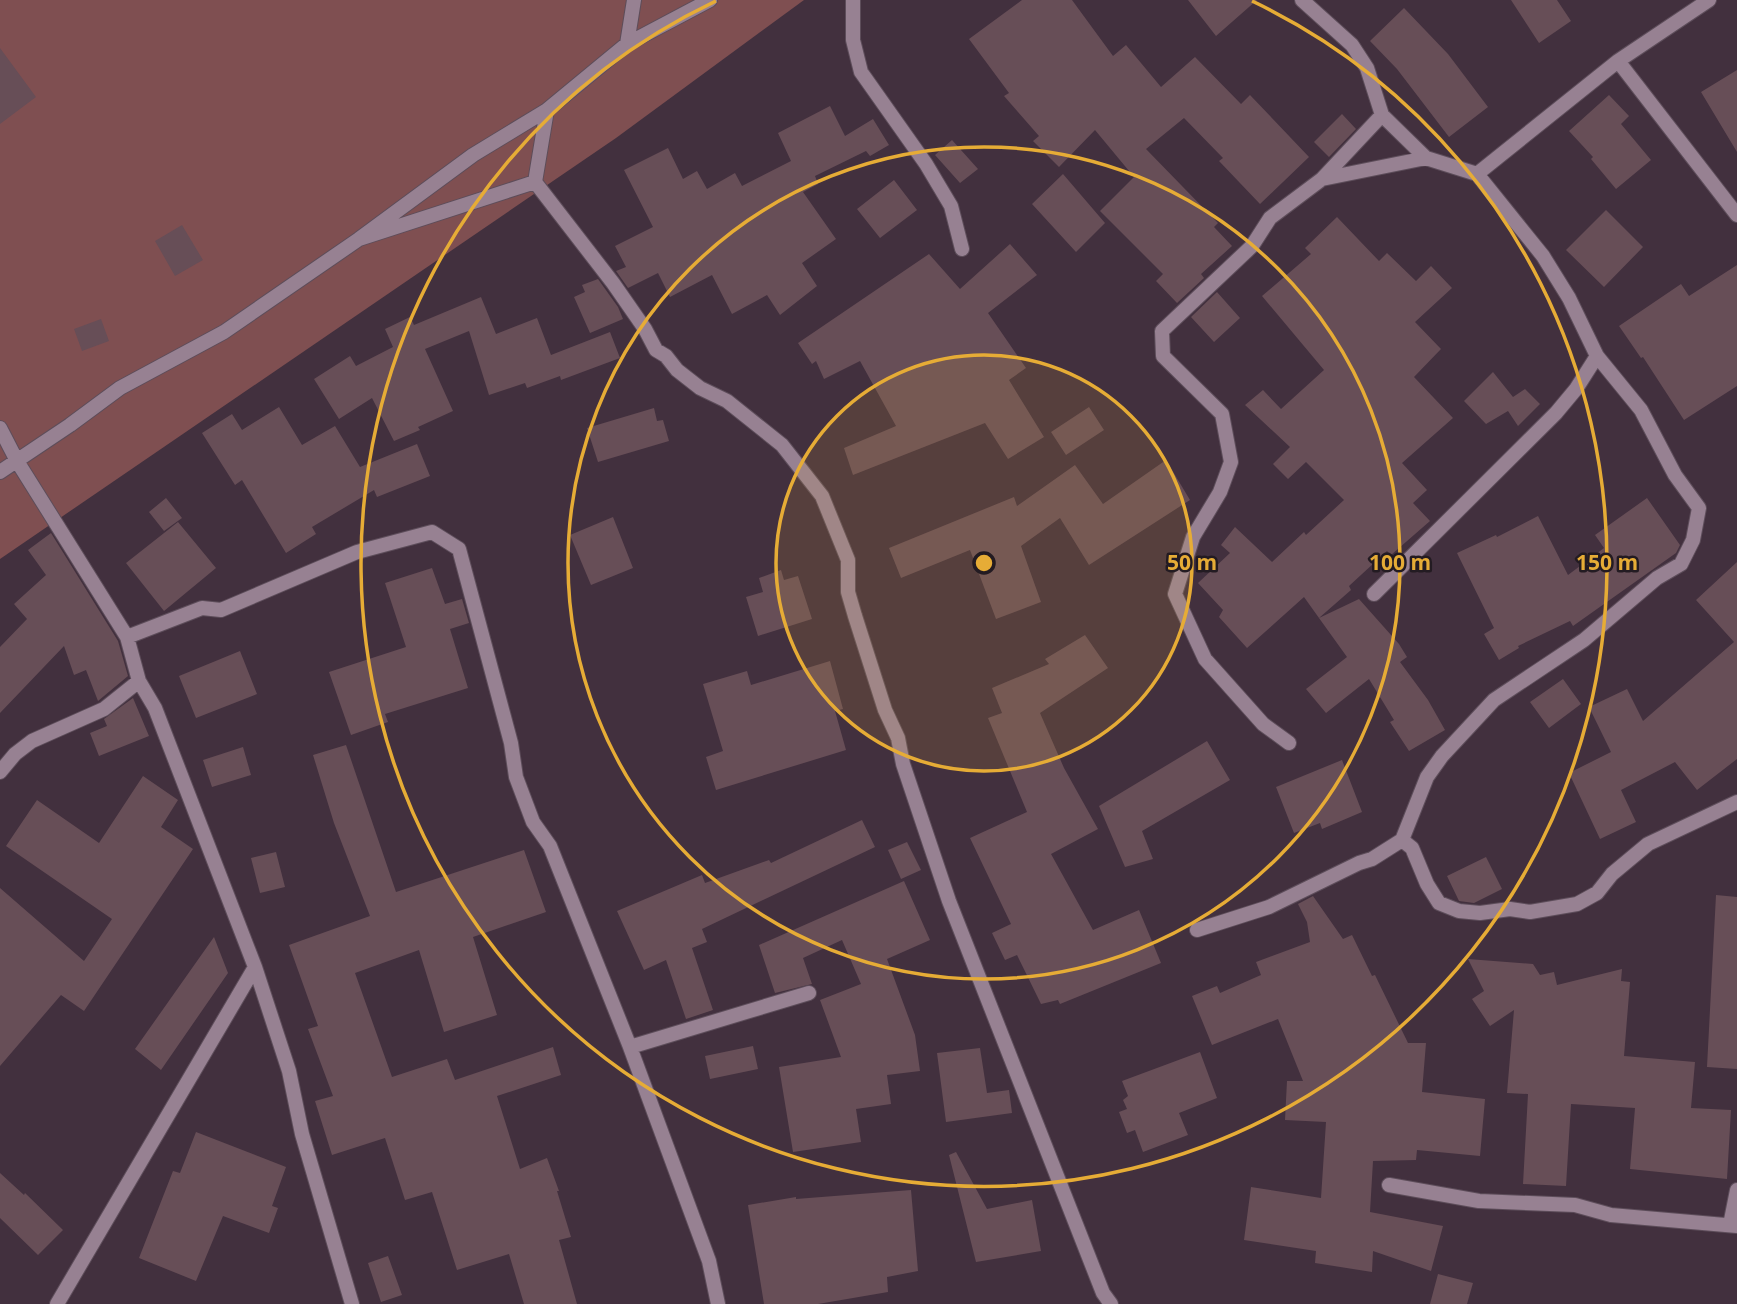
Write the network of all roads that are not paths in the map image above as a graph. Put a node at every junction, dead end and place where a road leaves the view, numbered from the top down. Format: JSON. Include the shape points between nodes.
{"nodes":[{"id":1,"x":634,"y":0,"type":"edge"},
{"id":2,"x":710,"y":0,"type":"edge"},
{"id":3,"x":853,"y":0,"type":"edge"},
{"id":4,"x":1302,"y":0,"type":"edge"},
{"id":5,"x":1709,"y":0,"type":"edge"},
{"id":6,"x":627,"y":44,"type":"junction"},
{"id":7,"x":1618,"y":61,"type":"junction"},
{"id":8,"x":547,"y":110,"type":"junction"},
{"id":9,"x":1382,"y":115,"type":"junction"},
{"id":10,"x":1426,"y":158,"type":"junction"},
{"id":11,"x":1477,"y":174,"type":"junction"},
{"id":12,"x":1322,"y":180,"type":"junction"},
{"id":13,"x":535,"y":182,"type":"junction"},
{"id":14,"x":1737,"y":215,"type":"edge"},
{"id":15,"x":359,"y":239,"type":"junction"},
{"id":16,"x":962,"y":248,"type":"dead end"},
{"id":17,"x":1597,"y":356,"type":"junction"},
{"id":18,"x":0,"y":428,"type":"edge"},
{"id":19,"x":17,"y":461,"type":"junction"},
{"id":20,"x":0,"y":472,"type":"edge"},
{"id":21,"x":1374,"y":594,"type":"dead end"},
{"id":22,"x":127,"y":637,"type":"junction"},
{"id":23,"x":139,"y":681,"type":"junction"},
{"id":24,"x":1289,"y":743,"type":"dead end"},
{"id":25,"x":0,"y":772,"type":"edge"},
{"id":26,"x":1737,"y":802,"type":"edge"},
{"id":27,"x":1402,"y":840,"type":"junction"},
{"id":28,"x":1197,"y":930,"type":"dead end"},
{"id":29,"x":255,"y":967,"type":"junction"},
{"id":30,"x":809,"y":993,"type":"dead end"},
{"id":31,"x":630,"y":1047,"type":"junction"},
{"id":32,"x":1389,"y":1185,"type":"dead end"},
{"id":33,"x":1737,"y":1190,"type":"edge"},
{"id":34,"x":1734,"y":1226,"type":"edge"},
{"id":35,"x":57,"y":1304,"type":"edge"},
{"id":36,"x":352,"y":1304,"type":"edge"},
{"id":37,"x":718,"y":1304,"type":"edge"},
{"id":38,"x":1111,"y":1304,"type":"edge"}],
"edges":[{"from":1,"to":6,"type":"street"},
{"from":2,"to":6,"type":"street"},
{"from":3,"to":16,"type":"street","via":[[853,40],[861,72],[951,206]]},
{"from":4,"to":9,"type":"street","via":[[1352,45],[1367,68]]},
{"from":5,"to":7,"type":"street"},
{"from":6,"to":8,"type":"street"},
{"from":7,"to":11,"type":"street"},
{"from":7,"to":14,"type":"street"},
{"from":8,"to":13,"type":"street"},
{"from":8,"to":15,"type":"street","via":[[473,155]]},
{"from":9,"to":10,"type":"street"},
{"from":9,"to":12,"type":"street"},
{"from":10,"to":11,"type":"street"},
{"from":10,"to":12,"type":"street"},
{"from":11,"to":17,"type":"street","via":[[1543,256]]},
{"from":12,"to":24,"type":"street","via":[[1270,218],[1252,246],[1162,331],[1163,356],[1222,414],[1231,462],[1220,492],[1193,537],[1175,594],[1205,659],[1263,724]]},
{"from":13,"to":15,"type":"street"},
{"from":13,"to":38,"type":"street","via":[[613,283],[656,349],[684,376],[727,401],[782,444],[822,496],[848,560],[848,592],[855,616],[949,901]]},
{"from":15,"to":19,"type":"street","via":[[225,332],[120,388]]},
{"from":17,"to":21,"type":"street","via":[[1556,413]]},
{"from":17,"to":27,"type":"street","via":[[1641,410],[1675,475],[1699,508],[1693,540],[1681,564],[1657,578],[1584,640],[1494,700],[1427,777]]},
{"from":18,"to":19,"type":"street"},
{"from":19,"to":20,"type":"street"},
{"from":19,"to":22,"type":"street"},
{"from":22,"to":23,"type":"street"},
{"from":22,"to":31,"type":"street","via":[[202,608],[221,610],[357,552],[432,532],[459,549],[516,777],[533,822],[550,846]]},
{"from":23,"to":25,"type":"street","via":[[104,709],[32,741]]},
{"from":23,"to":29,"type":"street","via":[[155,708]]},
{"from":26,"to":27,"type":"street","via":[[1648,844],[1612,873],[1597,893],[1577,904],[1530,912],[1459,911],[1439,903],[1412,848]]},
{"from":27,"to":28,"type":"street","via":[[1269,907]]},
{"from":29,"to":35,"type":"street"},
{"from":29,"to":36,"type":"street","via":[[289,1071],[302,1134]]},
{"from":30,"to":31,"type":"street"},
{"from":31,"to":37,"type":"street","via":[[709,1261]]},
{"from":32,"to":34,"type":"street","via":[[1479,1201],[1575,1205],[1611,1215]]},
{"from":33,"to":34,"type":"street"}]}
